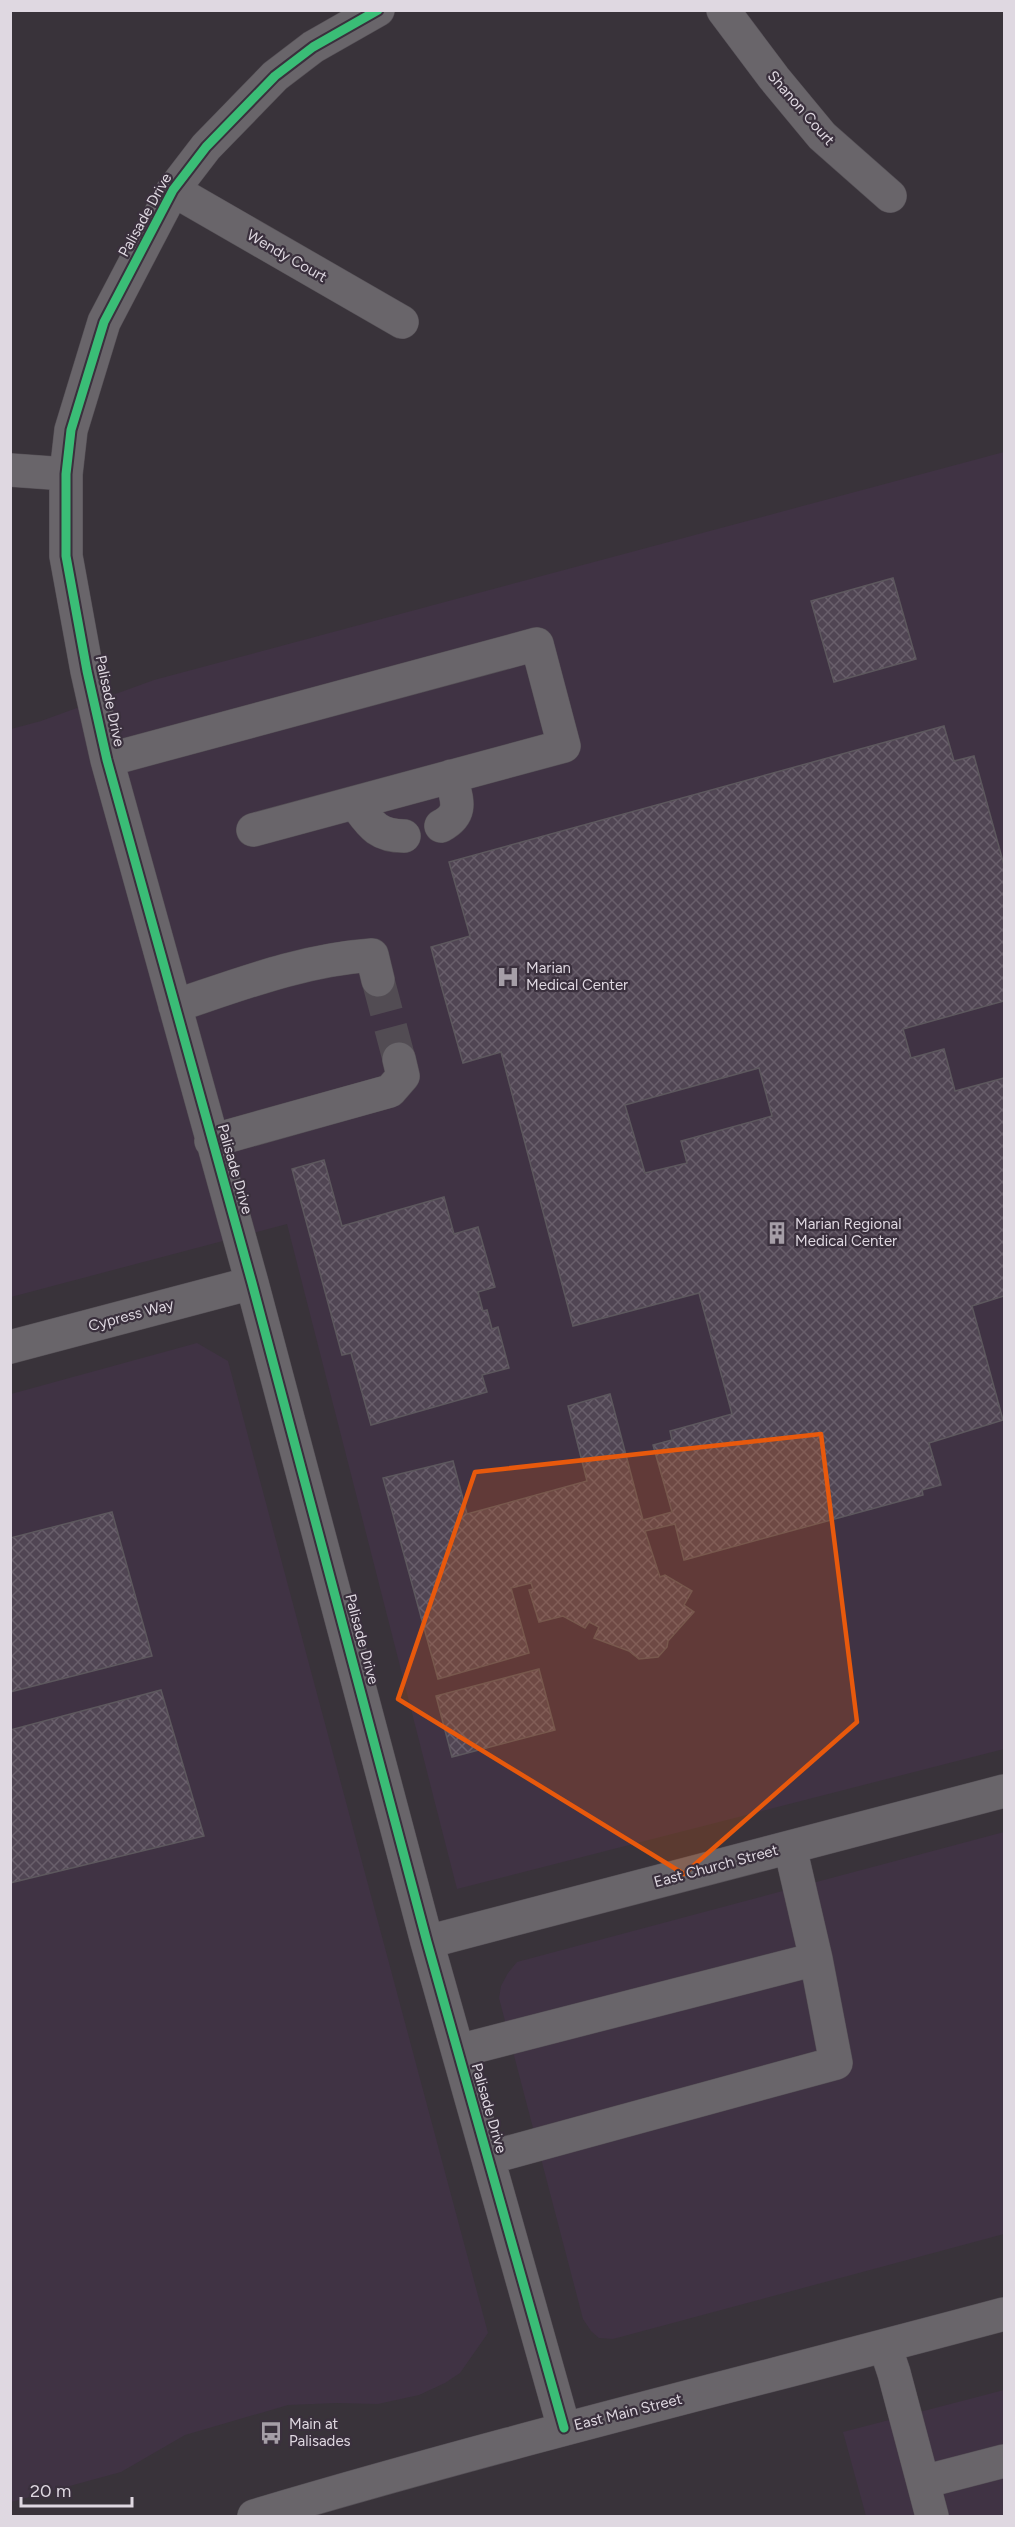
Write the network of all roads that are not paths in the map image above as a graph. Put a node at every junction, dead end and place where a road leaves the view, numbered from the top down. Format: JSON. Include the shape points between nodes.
{"nodes":[{"id":1,"x":723,"y":10,"type":"edge"},
{"id":2,"x":374,"y":11,"type":"edge"},
{"id":3,"x":173,"y":190,"type":"junction"},
{"id":4,"x":890,"y":196,"type":"dead end"},
{"id":5,"x":402,"y":322,"type":"dead end"},
{"id":6,"x":10,"y":470,"type":"edge"},
{"id":7,"x":66,"y":474,"type":"junction"},
{"id":8,"x":107,"y":760,"type":"junction"},
{"id":9,"x":451,"y":776,"type":"junction"},
{"id":10,"x":355,"y":802,"type":"junction"},
{"id":11,"x":441,"y":826,"type":"dead end"},
{"id":12,"x":253,"y":830,"type":"dead end"},
{"id":13,"x":404,"y":836,"type":"dead end"},
{"id":14,"x":378,"y":981,"type":"tunnel mouth"},
{"id":15,"x":175,"y":1006,"type":"junction"},
{"id":16,"x":399,"y":1059,"type":"tunnel mouth"},
{"id":17,"x":212,"y":1141,"type":"junction"},
{"id":18,"x":252,"y":1283,"type":"junction"},
{"id":19,"x":10,"y":1347,"type":"edge"},
{"id":20,"x":1005,"y":1791,"type":"edge"},
{"id":21,"x":790,"y":1847,"type":"junction"},
{"id":22,"x":427,"y":1942,"type":"junction"},
{"id":23,"x":816,"y":1959,"type":"junction"},
{"id":24,"x":458,"y":2051,"type":"junction"},
{"id":25,"x":488,"y":2158,"type":"junction"},
{"id":26,"x":1005,"y":2314,"type":"edge"},
{"id":27,"x":885,"y":2346,"type":"junction"},
{"id":28,"x":564,"y":2428,"type":"junction"},
{"id":29,"x":1005,"y":2461,"type":"edge"},
{"id":30,"x":923,"y":2482,"type":"junction"},
{"id":31,"x":254,"y":2517,"type":"edge"},
{"id":32,"x":932,"y":2517,"type":"edge"}],
"edges":[{"from":1,"to":4,"type":"street","name":"Shanon Court","via":[[822,135]]},
{"from":2,"to":3,"type":"street","name":"Palisade Drive","via":[[313,47],[275,76],[206,147]]},
{"from":3,"to":5,"type":"street","name":"Wendy Court"},
{"from":3,"to":7,"type":"street","name":"Palisade Drive","via":[[104,322],[71,430]]},
{"from":6,"to":7,"type":"street"},
{"from":7,"to":8,"type":"street","name":"Palisade Drive","via":[[66,556]]},
{"from":8,"to":9,"type":"street","via":[[537,644],[564,746]]},
{"from":8,"to":15,"type":"street","name":"Palisade Drive"},
{"from":9,"to":10,"type":"street"},
{"from":9,"to":11,"type":"street","via":[[458,806],[453,819]]},
{"from":10,"to":12,"type":"street"},
{"from":10,"to":13,"type":"street","via":[[373,826],[387,836]]},
{"from":14,"to":15,"type":"street","via":[[372,955],[333,958],[275,972]]},
{"from":15,"to":17,"type":"street","name":"Palisade Drive"},
{"from":16,"to":17,"type":"street","via":[[403,1076],[390,1091]]},
{"from":17,"to":18,"type":"street","name":"Palisade Drive"},
{"from":18,"to":19,"type":"street","name":"Cypress Way"},
{"from":18,"to":22,"type":"street","name":"Palisade Drive"},
{"from":20,"to":21,"type":"street","name":"East Church Street"},
{"from":21,"to":22,"type":"street","name":"East Church Street"},
{"from":21,"to":23,"type":"street"},
{"from":22,"to":24,"type":"street","name":"Palisade Drive"},
{"from":23,"to":24,"type":"street"},
{"from":23,"to":25,"type":"street","via":[[836,2063]]},
{"from":24,"to":25,"type":"street","name":"Palisade Drive"},
{"from":25,"to":28,"type":"street","name":"Palisade Drive"},
{"from":26,"to":27,"type":"street","name":"East Main Street"},
{"from":27,"to":28,"type":"street","name":"East Main Street"},
{"from":27,"to":30,"type":"street"},
{"from":28,"to":31,"type":"street","name":"East Main Street"},
{"from":29,"to":30,"type":"street"},
{"from":30,"to":32,"type":"street"}]}
